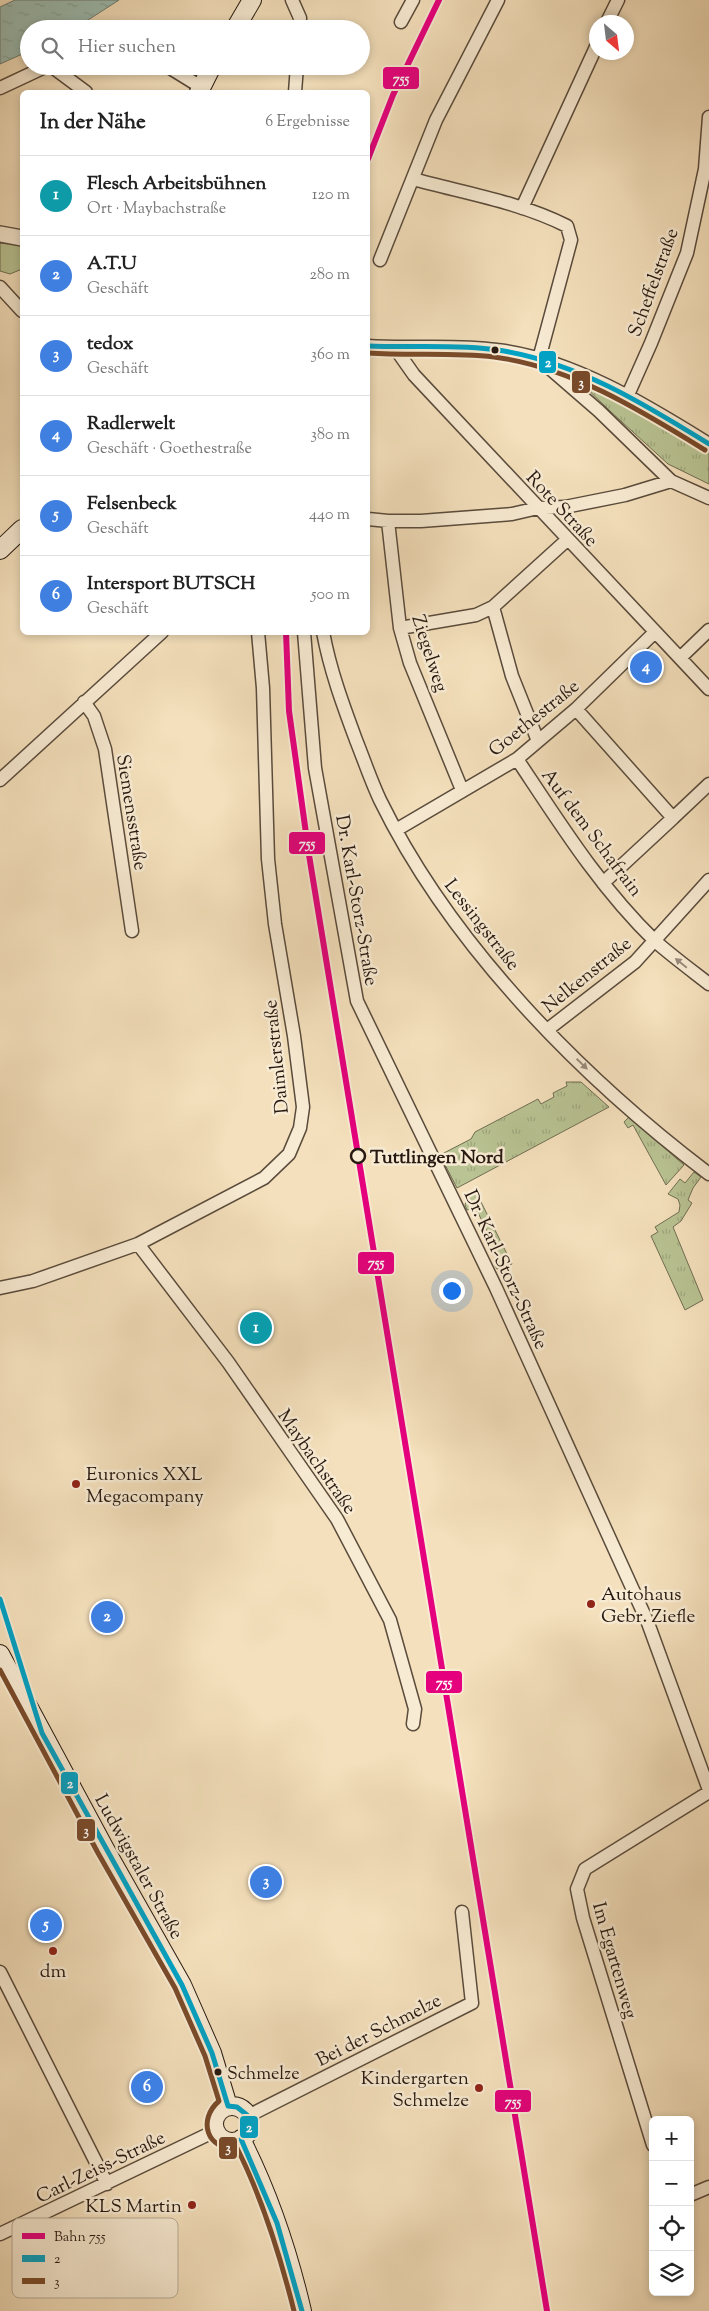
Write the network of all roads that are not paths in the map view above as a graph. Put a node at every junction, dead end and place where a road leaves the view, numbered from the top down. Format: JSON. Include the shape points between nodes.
{"nodes":[{"id":1,"x":252,"y":0,"type":"edge"},
{"id":2,"x":292,"y":0,"type":"edge"},
{"id":3,"x":412,"y":0,"type":"edge"},
{"id":4,"x":498,"y":0,"type":"edge"},
{"id":5,"x":618,"y":0,"type":"edge"},
{"id":6,"x":611,"y":15,"type":"edge"},
{"id":7,"x":240,"y":20,"type":"edge"},
{"id":8,"x":300,"y":20,"type":"edge"},
{"id":9,"x":400,"y":22,"type":"dead end"},
{"id":10,"x":590,"y":60,"type":"edge"},
{"id":11,"x":28,"y":75,"type":"edge"},
{"id":12,"x":63,"y":75,"type":"edge"},
{"id":13,"x":179,"y":75,"type":"edge"},
{"id":14,"x":208,"y":75,"type":"edge"},
{"id":15,"x":296,"y":75,"type":"edge"},
{"id":16,"x":0,"y":88,"type":"edge"},
{"id":17,"x":83,"y":90,"type":"edge"},
{"id":18,"x":200,"y":90,"type":"edge"},
{"id":19,"x":295,"y":90,"type":"edge"},
{"id":20,"x":709,"y":118,"type":"edge"},
{"id":21,"x":414,"y":179,"type":"junction"},
{"id":22,"x":522,"y":208,"type":"junction"},
{"id":23,"x":0,"y":234,"type":"edge"},
{"id":24,"x":20,"y":238,"type":"edge"},
{"id":25,"x":380,"y":260,"type":"dead end"},
{"id":26,"x":1,"y":290,"type":"edge"},
{"id":27,"x":20,"y":309,"type":"edge"},
{"id":28,"x":370,"y":346,"type":"edge"},
{"id":29,"x":395,"y":348,"type":"junction"},
{"id":30,"x":539,"y":358,"type":"junction"},
{"id":31,"x":627,"y":397,"type":"junction"},
{"id":32,"x":709,"y":444,"type":"edge"},
{"id":33,"x":671,"y":480,"type":"junction"},
{"id":34,"x":709,"y":498,"type":"edge"},
{"id":35,"x":538,"y":508,"type":"junction"},
{"id":36,"x":370,"y":519,"type":"edge"},
{"id":37,"x":388,"y":521,"type":"junction"},
{"id":38,"x":20,"y":531,"type":"edge"},
{"id":39,"x":568,"y":539,"type":"junction"},
{"id":40,"x":0,"y":550,"type":"edge"},
{"id":41,"x":494,"y":607,"type":"junction"},
{"id":42,"x":400,"y":628,"type":"junction"},
{"id":43,"x":709,"y":630,"type":"edge"},
{"id":44,"x":655,"y":632,"type":"junction"},
{"id":45,"x":159,"y":635,"type":"edge"},
{"id":46,"x":258,"y":635,"type":"edge"},
{"id":47,"x":304,"y":635,"type":"edge"},
{"id":48,"x":324,"y":635,"type":"edge"},
{"id":49,"x":680,"y":658,"type":"junction"},
{"id":50,"x":709,"y":689,"type":"edge"},
{"id":51,"x":84,"y":702,"type":"junction"},
{"id":52,"x":576,"y":709,"type":"junction"},
{"id":53,"x":538,"y":741,"type":"junction"},
{"id":54,"x":517,"y":759,"type":"junction"},
{"id":55,"x":0,"y":780,"type":"edge"},
{"id":56,"x":709,"y":784,"type":"edge"},
{"id":57,"x":462,"y":790,"type":"junction"},
{"id":58,"x":673,"y":818,"type":"junction"},
{"id":59,"x":396,"y":830,"type":"junction"},
{"id":60,"x":603,"y":883,"type":"junction"},
{"id":61,"x":706,"y":889,"type":"edge"},
{"id":62,"x":132,"y":932,"type":"dead end"},
{"id":63,"x":655,"y":940,"type":"junction"},
{"id":64,"x":709,"y":984,"type":"edge"},
{"id":65,"x":547,"y":1030,"type":"junction"},
{"id":66,"x":709,"y":1174,"type":"edge"},
{"id":67,"x":138,"y":1244,"type":"junction"},
{"id":68,"x":0,"y":1288,"type":"edge"},
{"id":69,"x":0,"y":1654,"type":"edge"},
{"id":70,"x":413,"y":1724,"type":"dead end"},
{"id":71,"x":709,"y":1791,"type":"edge"},
{"id":72,"x":462,"y":1912,"type":"dead end"},
{"id":73,"x":0,"y":1972,"type":"edge"},
{"id":74,"x":228,"y":2106,"type":"junction"},
{"id":75,"x":248,"y":2116,"type":"junction"},
{"id":76,"x":215,"y":2131,"type":"junction"},
{"id":77,"x":649,"y":2132,"type":"edge"},
{"id":78,"x":241,"y":2139,"type":"junction"},
{"id":79,"x":107,"y":2184,"type":"junction"},
{"id":80,"x":709,"y":2187,"type":"edge"},
{"id":81,"x":694,"y":2193,"type":"edge"},
{"id":82,"x":34,"y":2218,"type":"edge"},
{"id":83,"x":12,"y":2228,"type":"edge"},
{"id":84,"x":0,"y":2234,"type":"edge"},
{"id":85,"x":302,"y":2311,"type":"edge"}],
"edges":[{"from":1,"to":7,"type":"main road"},
{"from":2,"to":8,"type":"street"},
{"from":3,"to":9,"type":"street"},
{"from":4,"to":21,"type":"street","via":[[436,120]]},
{"from":5,"to":6,"type":"street"},
{"from":10,"to":22,"type":"street"},
{"from":11,"to":16,"type":"street"},
{"from":12,"to":17,"type":"street"},
{"from":13,"to":18,"type":"street"},
{"from":14,"to":18,"type":"main road"},
{"from":15,"to":19,"type":"street"},
{"from":20,"to":31,"type":"street","name":"Scheffelstraße","via":[[705,169],[687,253]]},
{"from":21,"to":22,"type":"street"},
{"from":21,"to":25,"type":"street"},
{"from":22,"to":30,"type":"street","via":[[567,226],[571,240]]},
{"from":23,"to":24,"type":"street"},
{"from":26,"to":27,"type":"street"},
{"from":28,"to":29,"type":"street"},
{"from":29,"to":30,"type":"street","via":[[498,350]]},
{"from":29,"to":35,"type":"street","name":"Rote Straße","via":[[414,375]]},
{"from":30,"to":31,"type":"street","via":[[570,368]]},
{"from":30,"to":33,"type":"street"},
{"from":31,"to":32,"type":"street"},
{"from":33,"to":34,"type":"street"},
{"from":33,"to":35,"type":"street","via":[[609,499]]},
{"from":35,"to":37,"type":"street","via":[[478,518]]},
{"from":35,"to":39,"type":"street","name":"Rote Straße"},
{"from":36,"to":37,"type":"street"},
{"from":37,"to":42,"type":"street","name":"Ziegelweg"},
{"from":38,"to":40,"type":"main road"},
{"from":39,"to":41,"type":"street"},
{"from":39,"to":44,"type":"street","name":"Rote Straße"},
{"from":41,"to":42,"type":"street","via":[[476,615]]},
{"from":41,"to":53,"type":"street","via":[[512,676]]},
{"from":42,"to":57,"type":"street","name":"Ziegelweg","via":[[410,663]]},
{"from":43,"to":49,"type":"street"},
{"from":44,"to":49,"type":"street","name":"Rote Straße"},
{"from":44,"to":52,"type":"street","name":"Goethestraße"},
{"from":45,"to":51,"type":"street"},
{"from":46,"to":67,"type":"street","name":"Daimlerstraße","via":[[268,859],[303,1107],[300,1128],[289,1154],[264,1178]]},
{"from":47,"to":71,"type":"street","name":"Dr. Karl-Storz-Straße","via":[[315,768],[357,1001],[496,1288],[648,1623]]},
{"from":48,"to":59,"type":"street","name":"Lessingstraße","via":[[338,691],[380,799]]},
{"from":49,"to":50,"type":"street","name":"Rote Straße"},
{"from":51,"to":55,"type":"street"},
{"from":51,"to":62,"type":"street","name":"Siemensstraße","via":[[94,716],[105,749]]},
{"from":52,"to":53,"type":"street","name":"Goethestraße"},
{"from":52,"to":58,"type":"street"},
{"from":53,"to":54,"type":"street","name":"Goethestraße"},
{"from":54,"to":57,"type":"street","name":"Goethestraße"},
{"from":54,"to":60,"type":"street","name":"Auf dem Schafrain"},
{"from":56,"to":58,"type":"street"},
{"from":57,"to":59,"type":"street","name":"Goethestraße"},
{"from":58,"to":60,"type":"street"},
{"from":59,"to":65,"type":"street","name":"Lessingstraße","via":[[449,915],[489,966]]},
{"from":60,"to":63,"type":"street","name":"Auf dem Schafrain"},
{"from":61,"to":63,"type":"street","name":"Nelkenstraße"},
{"from":64,"to":63,"type":"street","name":"Auf dem Schafrain","one_way":true},
{"from":63,"to":65,"type":"street","name":"Nelkenstraße","via":[[628,967]]},
{"from":65,"to":66,"type":"street","name":"Lessingstraße","one_way":true,"via":[[614,1095]]},
{"from":67,"to":68,"type":"street","name":"Daimlerstraße","via":[[33,1281]]},
{"from":67,"to":70,"type":"street","name":"Maybachstraße","via":[[228,1362],[337,1519],[390,1620],[415,1709]]},
{"from":69,"to":74,"type":"main road","name":"Ludwigstaler Straße","via":[[182,1985],[212,2053]]},
{"from":71,"to":77,"type":"street","name":"Im Egartenweg","via":[[585,1869],[577,1889]]},
{"from":72,"to":75,"type":"street","name":"Bei der Schmelze","via":[[472,2003]]},
{"from":73,"to":79,"type":"street"},
{"from":74,"to":75,"type":"main road","via":[[240,2107]]},
{"from":74,"to":76,"type":"main road","via":[[214,2117]]},
{"from":75,"to":78,"type":"main road","via":[[249,2128]]},
{"from":76,"to":78,"type":"main road","via":[[228,2142]]},
{"from":76,"to":79,"type":"street","name":"Carl-Zeiss-Straße"},
{"from":78,"to":85,"type":"main road","via":[[274,2212]]},
{"from":79,"to":82,"type":"street","name":"Carl-Zeiss-Straße"},
{"from":80,"to":81,"type":"street"},
{"from":83,"to":84,"type":"street","name":"Carl-Zeiss-Straße"}]}
